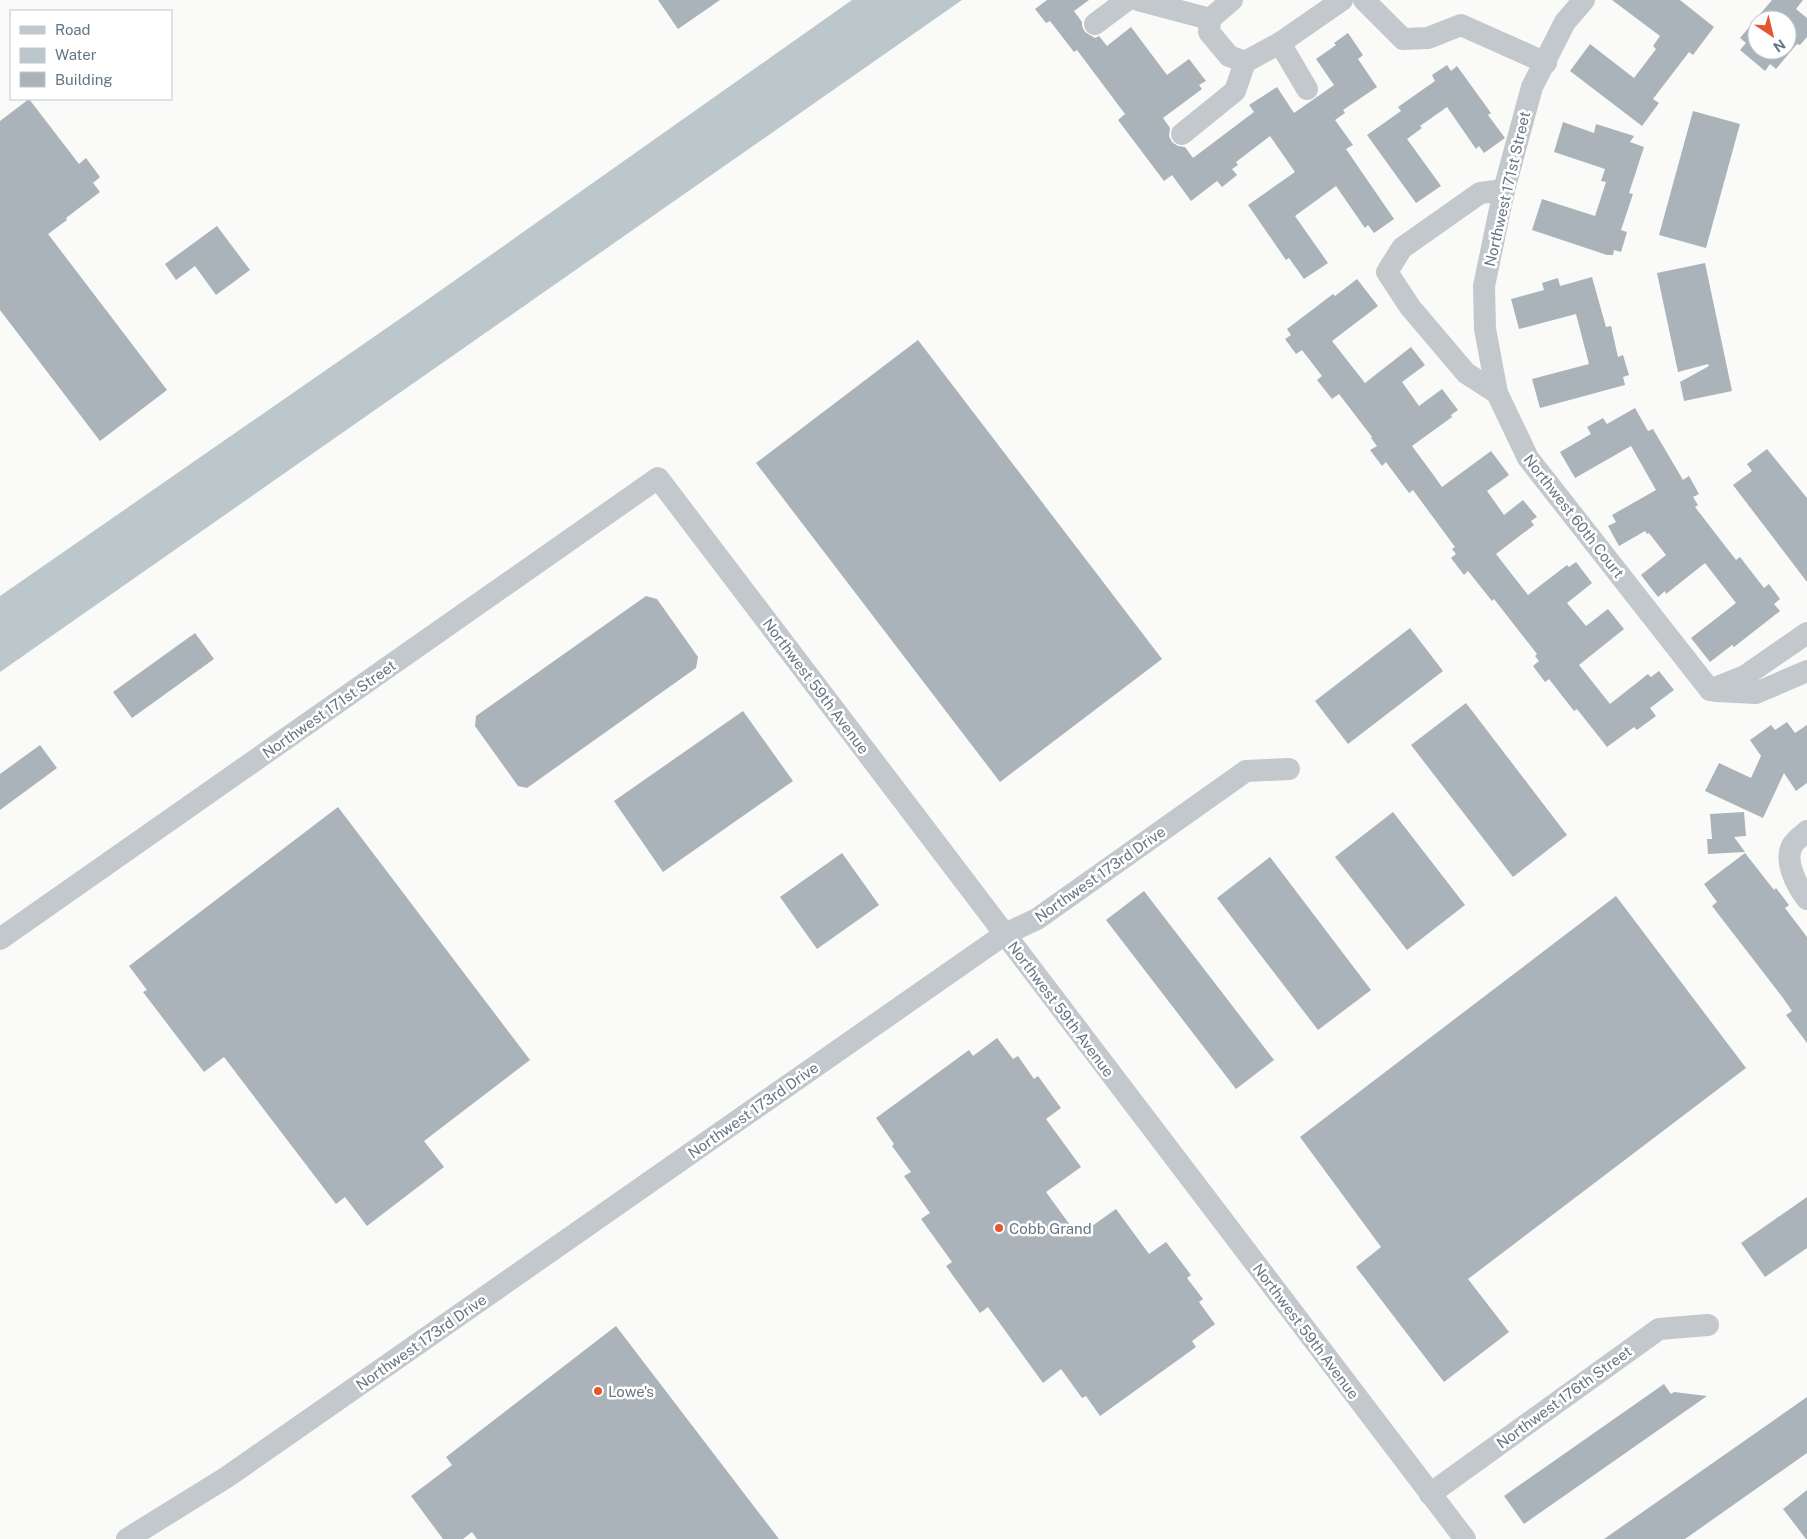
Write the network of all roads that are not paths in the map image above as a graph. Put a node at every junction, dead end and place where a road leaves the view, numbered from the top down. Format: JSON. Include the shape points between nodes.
{"nodes":[{"id":1,"x":1126,"y":0,"type":"edge"},
{"id":2,"x":1138,"y":0,"type":"edge"},
{"id":3,"x":1232,"y":0,"type":"edge"},
{"id":4,"x":1342,"y":0,"type":"edge"},
{"id":5,"x":1364,"y":0,"type":"edge"},
{"id":6,"x":1584,"y":0,"type":"edge"},
{"id":7,"x":1210,"y":19,"type":"junction"},
{"id":8,"x":1095,"y":24,"type":"dead end"},
{"id":9,"x":1280,"y":43,"type":"junction"},
{"id":10,"x":1245,"y":62,"type":"junction"},
{"id":11,"x":1546,"y":63,"type":"junction"},
{"id":12,"x":1307,"y":88,"type":"dead end"},
{"id":13,"x":1182,"y":134,"type":"dead end"},
{"id":14,"x":1504,"y":190,"type":"junction"},
{"id":15,"x":1497,"y":392,"type":"junction"},
{"id":16,"x":658,"y":478,"type":"joint"},
{"id":17,"x":1807,"y":633,"type":"edge"},
{"id":18,"x":1807,"y":671,"type":"edge"},
{"id":19,"x":1710,"y":690,"type":"junction"},
{"id":20,"x":1289,"y":769,"type":"dead end"},
{"id":21,"x":1800,"y":838,"type":"edge"},
{"id":22,"x":1807,"y":899,"type":"edge"},
{"id":23,"x":1005,"y":934,"type":"junction"},
{"id":24,"x":0,"y":939,"type":"edge"},
{"id":25,"x":1708,"y":1325,"type":"dead end"},
{"id":26,"x":227,"y":1477,"type":"junction"},
{"id":27,"x":1430,"y":1494,"type":"junction"},
{"id":28,"x":127,"y":1539,"type":"edge"},
{"id":29,"x":155,"y":1539,"type":"edge"},
{"id":30,"x":1465,"y":1539,"type":"edge"}],
"edges":[{"from":1,"to":8,"type":"street"},
{"from":2,"to":7,"type":"street"},
{"from":3,"to":7,"type":"street"},
{"from":4,"to":9,"type":"street"},
{"from":5,"to":11,"type":"street","via":[[1402,39],[1428,38],[1461,25]]},
{"from":6,"to":11,"type":"street","name":"Northwest 171st Street","via":[[1566,22]]},
{"from":7,"to":10,"type":"street","via":[[1209,32],[1229,56]]},
{"from":9,"to":10,"type":"street"},
{"from":9,"to":12,"type":"street"},
{"from":10,"to":13,"type":"street","via":[[1235,91]]},
{"from":11,"to":14,"type":"street","name":"Northwest 171st Street","via":[[1532,87]]},
{"from":14,"to":15,"type":"street","name":"Northwest 171st Street","via":[[1484,286],[1485,329]]},
{"from":14,"to":15,"type":"street","via":[[1480,193],[1464,204],[1402,248],[1387,272],[1410,307],[1466,373]]},
{"from":15,"to":19,"type":"street","name":"Northwest 60th Court","via":[[1528,458]]},
{"from":16,"to":23,"type":"street","name":"Northwest 59th Avenue"},
{"from":16,"to":24,"type":"street","name":"Northwest 171st Street"},
{"from":17,"to":19,"type":"street","via":[[1745,676]]},
{"from":18,"to":19,"type":"street","via":[[1756,693]]},
{"from":20,"to":23,"type":"street","name":"Northwest 173rd Drive","via":[[1246,771],[1037,919]]},
{"from":21,"to":22,"type":"street","via":[[1789,862],[1799,889]]},
{"from":23,"to":26,"type":"street","name":"Northwest 173rd Drive"},
{"from":23,"to":27,"type":"street","name":"Northwest 59th Avenue"},
{"from":25,"to":27,"type":"street","name":"Northwest 176th Street","via":[[1659,1329]]},
{"from":26,"to":28,"type":"street","name":"Northwest 173rd Drive"},
{"from":26,"to":29,"type":"street","name":"Northwest 173rd Drive"},
{"from":27,"to":30,"type":"street","name":"Northwest 59th Avenue"}]}
